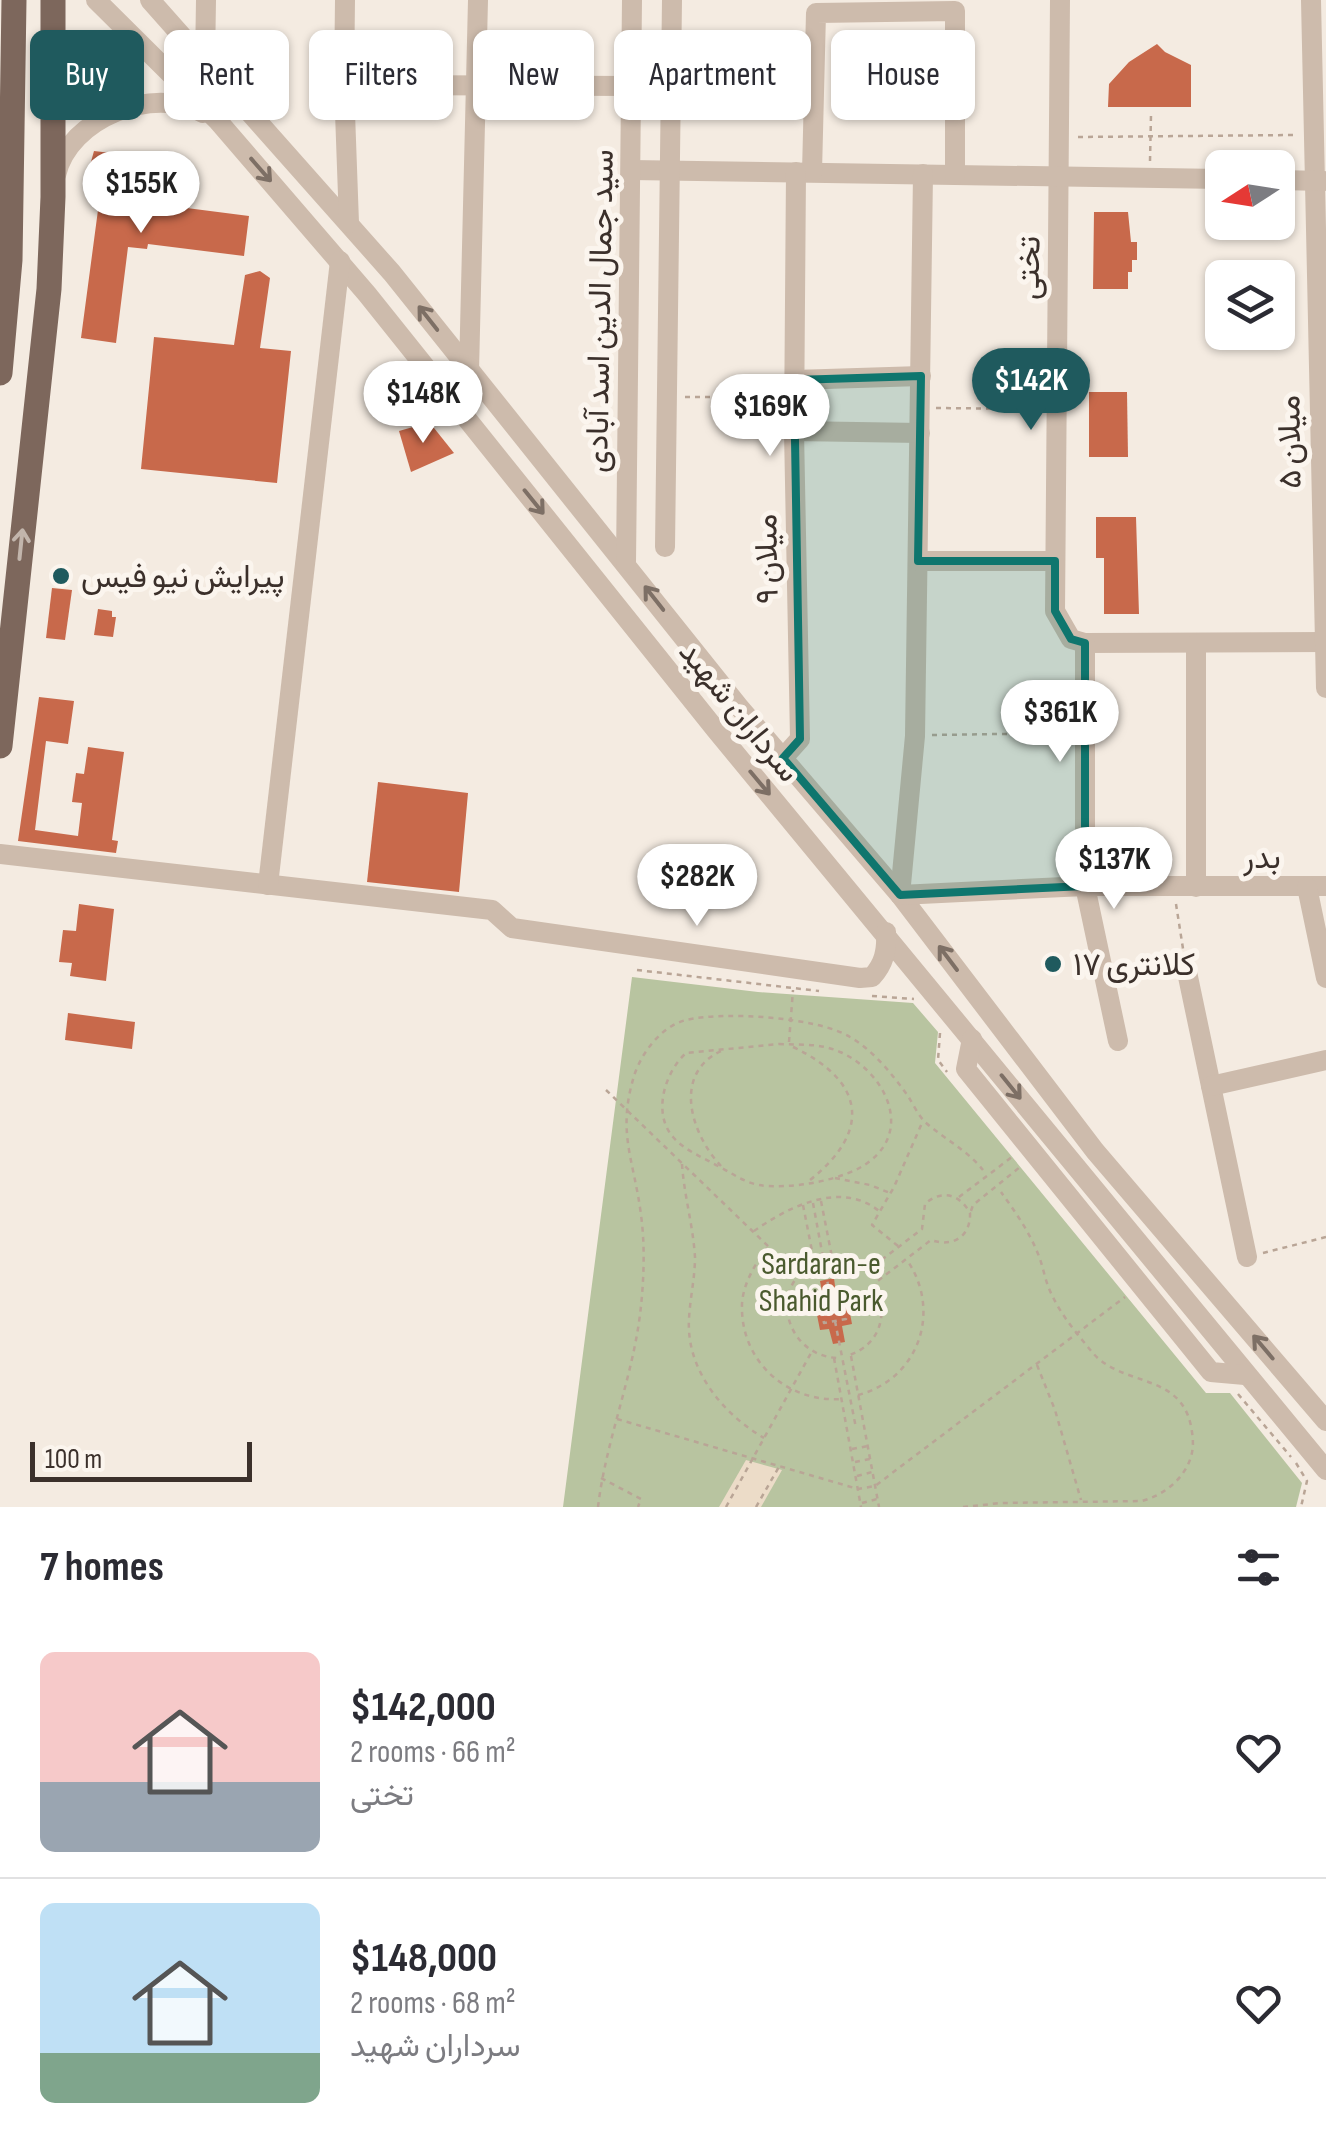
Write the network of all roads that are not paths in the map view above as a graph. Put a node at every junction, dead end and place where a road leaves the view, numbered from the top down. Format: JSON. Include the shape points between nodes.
{"nodes":[{"id":1,"x":14,"y":0,"type":"edge"},
{"id":2,"x":53,"y":0,"type":"edge"},
{"id":3,"x":96,"y":0,"type":"edge"},
{"id":4,"x":150,"y":0,"type":"edge"},
{"id":5,"x":206,"y":0,"type":"edge"},
{"id":6,"x":345,"y":0,"type":"edge"},
{"id":7,"x":478,"y":0,"type":"edge"},
{"id":8,"x":632,"y":0,"type":"edge"},
{"id":9,"x":672,"y":0,"type":"edge"},
{"id":10,"x":1060,"y":0,"type":"edge"},
{"id":11,"x":1311,"y":0,"type":"edge"},
{"id":12,"x":176,"y":30,"type":"edge"},
{"id":13,"x":206,"y":30,"type":"edge"},
{"id":14,"x":345,"y":30,"type":"edge"},
{"id":15,"x":478,"y":30,"type":"edge"},
{"id":16,"x":632,"y":30,"type":"edge"},
{"id":17,"x":256,"y":120,"type":"edge"},
{"id":18,"x":345,"y":120,"type":"edge"},
{"id":19,"x":477,"y":120,"type":"edge"},
{"id":20,"x":632,"y":120,"type":"edge"},
{"id":21,"x":218,"y":121,"type":"junction"},
{"id":22,"x":631,"y":170,"type":"junction"},
{"id":23,"x":671,"y":170,"type":"junction"},
{"id":24,"x":804,"y":172,"type":"junction"},
{"id":25,"x":923,"y":174,"type":"junction"},
{"id":26,"x":955,"y":174,"type":"junction"},
{"id":27,"x":1059,"y":176,"type":"junction"},
{"id":28,"x":1205,"y":179,"type":"edge"},
{"id":29,"x":1319,"y":181,"type":"edge"},
{"id":30,"x":53,"y":197,"type":"junction"},
{"id":31,"x":349,"y":223,"type":"junction"},
{"id":32,"x":340,"y":262,"type":"junction"},
{"id":33,"x":392,"y":272,"type":"junction"},
{"id":34,"x":368,"y":294,"type":"junction"},
{"id":35,"x":469,"y":371,"type":"junction"},
{"id":36,"x":0,"y":373,"type":"edge"},
{"id":37,"x":921,"y":376,"type":"junction"},
{"id":38,"x":794,"y":388,"type":"junction"},
{"id":39,"x":794,"y":432,"type":"junction"},
{"id":40,"x":920,"y":433,"type":"junction"},
{"id":41,"x":665,"y":547,"type":"dead end"},
{"id":42,"x":918,"y":560,"type":"junction"},
{"id":43,"x":1055,"y":561,"type":"junction"},
{"id":44,"x":626,"y":563,"type":"junction"},
{"id":45,"x":1325,"y":642,"type":"edge"},
{"id":46,"x":1085,"y":643,"type":"junction"},
{"id":47,"x":1196,"y":644,"type":"junction"},
{"id":48,"x":1326,"y":688,"type":"edge"},
{"id":49,"x":739,"y":707,"type":"junction"},
{"id":50,"x":716,"y":730,"type":"junction"},
{"id":51,"x":0,"y":746,"type":"edge"},
{"id":52,"x":784,"y":758,"type":"junction"},
{"id":53,"x":0,"y":854,"type":"edge"},
{"id":54,"x":268,"y":884,"type":"junction"},
{"id":55,"x":1085,"y":886,"type":"junction"},
{"id":56,"x":1317,"y":886,"type":"edge"},
{"id":57,"x":1196,"y":888,"type":"junction"},
{"id":58,"x":900,"y":895,"type":"junction"},
{"id":59,"x":886,"y":932,"type":"junction"},
{"id":60,"x":1187,"y":972,"type":"road end"},
{"id":61,"x":1326,"y":978,"type":"edge"},
{"id":62,"x":972,"y":1039,"type":"junction"},
{"id":63,"x":1118,"y":1040,"type":"dead end"},
{"id":64,"x":1326,"y":1060,"type":"edge"},
{"id":65,"x":1211,"y":1086,"type":"junction"},
{"id":66,"x":1247,"y":1257,"type":"road end"},
{"id":67,"x":1239,"y":1383,"type":"junction"},
{"id":68,"x":1326,"y":1421,"type":"edge"},
{"id":69,"x":1326,"y":1470,"type":"edge"}],
"edges":[{"from":1,"to":36,"type":"main road","via":[[10,260]]},
{"from":2,"to":30,"type":"main road"},
{"from":3,"to":21,"type":"street","name":"سرداران شهید"},
{"from":4,"to":12,"type":"street","name":"سرداران شهید"},
{"from":5,"to":13,"type":"street"},
{"from":6,"to":14,"type":"street"},
{"from":7,"to":15,"type":"street"},
{"from":8,"to":16,"type":"street","name":"سید جمال الدین اسد آبادی"},
{"from":9,"to":23,"type":"street"},
{"from":10,"to":27,"type":"street","name":"تختی"},
{"from":11,"to":29,"type":"street","name":"میلان ۵"},
{"from":17,"to":31,"type":"street","name":"سرداران شهید"},
{"from":18,"to":31,"type":"street"},
{"from":19,"to":35,"type":"street"},
{"from":20,"to":22,"type":"street","name":"سید جمال الدین اسد آبادی"},
{"from":21,"to":30,"type":"street","via":[[189,106],[111,114],[74,138],[56,170]]},
{"from":21,"to":32,"type":"street","name":"سرداران شهید","one_way":true},
{"from":22,"to":23,"type":"street"},
{"from":22,"to":44,"type":"street","name":"سید جمال الدین اسد آبادی"},
{"from":23,"to":24,"type":"street"},
{"from":23,"to":41,"type":"street"},
{"from":24,"to":25,"type":"street"},
{"from":24,"to":26,"type":"street","name":"میلان ۹","via":[[816,12],[955,11]]},
{"from":24,"to":38,"type":"street","name":"میلان ۹"},
{"from":25,"to":26,"type":"street"},
{"from":25,"to":37,"type":"street"},
{"from":26,"to":27,"type":"street"},
{"from":27,"to":28,"type":"street"},
{"from":27,"to":43,"type":"street","name":"تختی"},
{"from":29,"to":45,"type":"street","name":"میلان ۵"},
{"from":51,"to":30,"type":"main road","one_way":true},
{"from":31,"to":33,"type":"street","name":"سرداران شهید"},
{"from":32,"to":34,"type":"street","name":"سرداران شهید"},
{"from":32,"to":54,"type":"street"},
{"from":33,"to":34,"type":"street"},
{"from":35,"to":33,"type":"street","name":"سرداران شهید","one_way":true},
{"from":34,"to":50,"type":"street","name":"سرداران شهید","one_way":true},
{"from":35,"to":44,"type":"street","name":"سرداران شهید"},
{"from":37,"to":38,"type":"street"},
{"from":37,"to":40,"type":"street"},
{"from":38,"to":39,"type":"street","name":"میلان ۹"},
{"from":39,"to":40,"type":"street"},
{"from":39,"to":52,"type":"street","name":"میلان ۹","via":[[800,739]]},
{"from":40,"to":42,"type":"street"},
{"from":42,"to":43,"type":"street"},
{"from":42,"to":58,"type":"street","via":[[915,736]]},
{"from":43,"to":46,"type":"street","name":"تختی","via":[[1055,611],[1071,638]]},
{"from":49,"to":44,"type":"street","name":"سرداران شهید","one_way":true},
{"from":45,"to":47,"type":"street"},
{"from":45,"to":48,"type":"street","name":"میلان ۵"},
{"from":46,"to":47,"type":"street"},
{"from":46,"to":55,"type":"street"},
{"from":47,"to":57,"type":"street"},
{"from":49,"to":50,"type":"street"},
{"from":49,"to":52,"type":"street","name":"سرداران شهید"},
{"from":50,"to":59,"type":"street","name":"سرداران شهید","one_way":true},
{"from":52,"to":58,"type":"street","name":"سرداران شهید"},
{"from":53,"to":54,"type":"street"},
{"from":54,"to":59,"type":"street","via":[[492,910],[512,928],[793,979],[872,977],[886,952]]},
{"from":55,"to":57,"type":"street","name":"بدر"},
{"from":55,"to":58,"type":"street","name":"بدر"},
{"from":55,"to":63,"type":"street"},
{"from":56,"to":57,"type":"street","name":"بدر"},
{"from":56,"to":61,"type":"street"},
{"from":68,"to":58,"type":"street","name":"سرداران شهید","one_way":true,"via":[[1096,1151]]},
{"from":59,"to":62,"type":"street","name":"سرداران شهید"},
{"from":60,"to":65,"type":"street"},
{"from":62,"to":67,"type":"street","name":"سرداران شهید","one_way":true},
{"from":62,"to":67,"type":"street","via":[[966,1069],[1211,1372]]},
{"from":64,"to":65,"type":"street"},
{"from":65,"to":66,"type":"street"},
{"from":67,"to":69,"type":"street","name":"سرداران شهید"}]}
